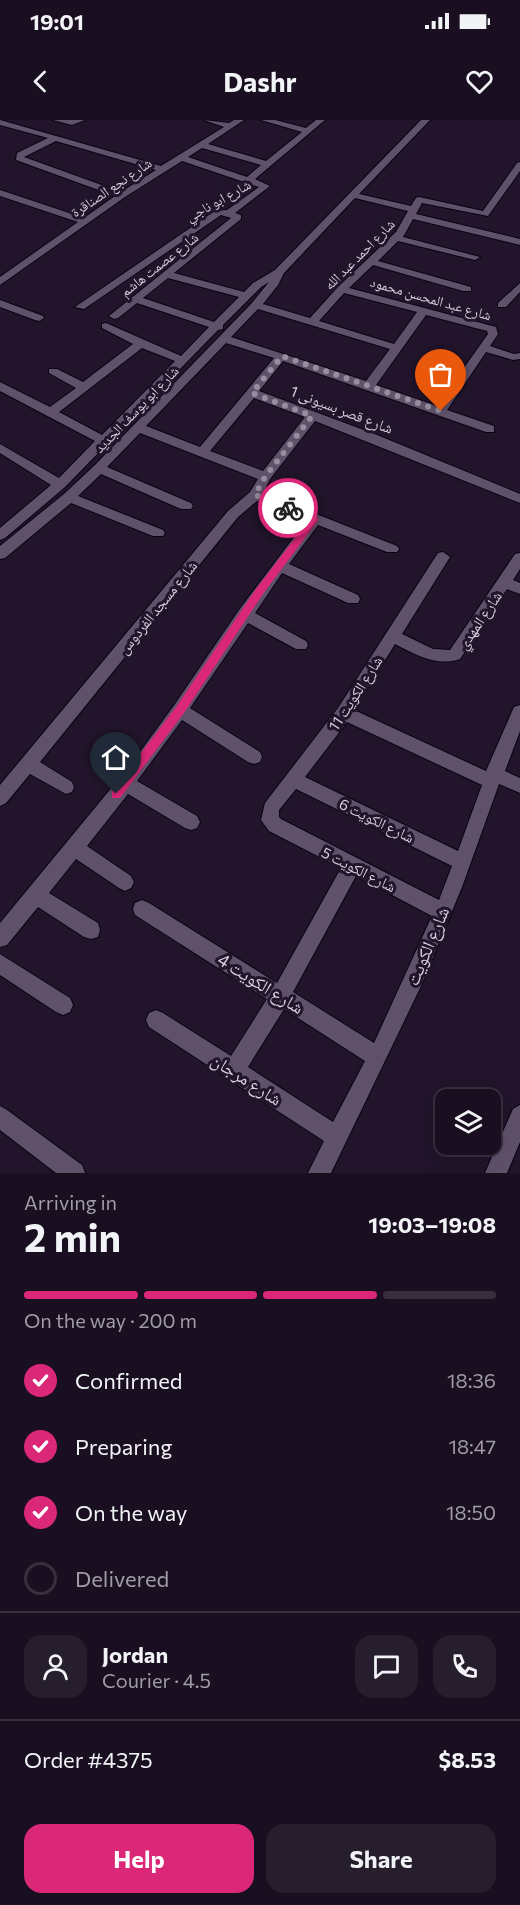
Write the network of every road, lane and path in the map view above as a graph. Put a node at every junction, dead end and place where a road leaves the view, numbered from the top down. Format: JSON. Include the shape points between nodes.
{"nodes":[{"id":1,"x":57,"y":120,"type":"edge"},
{"id":2,"x":81,"y":120,"type":"edge"},
{"id":3,"x":208,"y":120,"type":"edge"},
{"id":4,"x":240,"y":120,"type":"edge"},
{"id":5,"x":265,"y":120,"type":"edge"},
{"id":6,"x":321,"y":120,"type":"edge"},
{"id":7,"x":426,"y":120,"type":"edge"},
{"id":8,"x":0,"y":122,"type":"edge"},
{"id":9,"x":231,"y":126,"type":"junction"},
{"id":10,"x":18,"y":127,"type":"junction"},
{"id":11,"x":309,"y":131,"type":"junction"},
{"id":12,"x":0,"y":135,"type":"edge"},
{"id":13,"x":55,"y":138,"type":"junction"},
{"id":14,"x":203,"y":144,"type":"junction"},
{"id":15,"x":182,"y":158,"type":"junction"},
{"id":16,"x":268,"y":165,"type":"junction"},
{"id":17,"x":520,"y":165,"type":"edge"},
{"id":18,"x":162,"y":169,"type":"junction"},
{"id":19,"x":250,"y":179,"type":"junction"},
{"id":20,"x":0,"y":193,"type":"edge"},
{"id":21,"x":122,"y":195,"type":"junction"},
{"id":22,"x":352,"y":195,"type":"junction"},
{"id":23,"x":414,"y":209,"type":"junction"},
{"id":24,"x":228,"y":214,"type":"junction"},
{"id":25,"x":84,"y":221,"type":"junction"},
{"id":26,"x":396,"y":238,"type":"junction"},
{"id":27,"x":520,"y":242,"type":"edge"},
{"id":28,"x":474,"y":257,"type":"dead end"},
{"id":29,"x":372,"y":262,"type":"junction"},
{"id":30,"x":279,"y":272,"type":"junction"},
{"id":31,"x":167,"y":274,"type":"junction"},
{"id":32,"x":0,"y":282,"type":"edge"},
{"id":33,"x":520,"y":286,"type":"edge"},
{"id":34,"x":342,"y":289,"type":"junction"},
{"id":35,"x":467,"y":289,"type":"dead end"},
{"id":36,"x":252,"y":297,"type":"junction"},
{"id":37,"x":137,"y":299,"type":"junction"},
{"id":38,"x":0,"y":303,"type":"edge"},
{"id":39,"x":502,"y":305,"type":"dead end"},
{"id":40,"x":80,"y":308,"type":"dead end"},
{"id":41,"x":424,"y":310,"type":"junction"},
{"id":42,"x":114,"y":316,"type":"dead end"},
{"id":43,"x":39,"y":318,"type":"dead end"},
{"id":44,"x":312,"y":322,"type":"junction"},
{"id":45,"x":106,"y":326,"type":"dead end"},
{"id":46,"x":219,"y":327,"type":"junction"},
{"id":47,"x":226,"y":339,"type":"junction"},
{"id":48,"x":141,"y":344,"type":"junction"},
{"id":49,"x":397,"y":348,"type":"junction"},
{"id":50,"x":486,"y":348,"type":"junction"},
{"id":51,"x":282,"y":356,"type":"junction"},
{"id":52,"x":520,"y":356,"type":"edge"},
{"id":53,"x":184,"y":361,"type":"junction"},
{"id":54,"x":53,"y":371,"type":"dead end"},
{"id":55,"x":369,"y":386,"type":"junction"},
{"id":56,"x":1,"y":387,"type":"edge"},
{"id":57,"x":84,"y":387,"type":"junction"},
{"id":58,"x":252,"y":393,"type":"junction"},
{"id":59,"x":441,"y":411,"type":"junction"},
{"id":60,"x":50,"y":413,"type":"junction"},
{"id":61,"x":312,"y":416,"type":"junction"},
{"id":62,"x":139,"y":428,"type":"junction"},
{"id":63,"x":490,"y":429,"type":"dead end"},
{"id":64,"x":104,"y":441,"type":"junction"},
{"id":65,"x":0,"y":448,"type":"edge"},
{"id":66,"x":203,"y":452,"type":"junction"},
{"id":67,"x":99,"y":468,"type":"junction"},
{"id":68,"x":265,"y":477,"type":"junction"},
{"id":69,"x":60,"y":484,"type":"junction"},
{"id":70,"x":255,"y":495,"type":"junction"},
{"id":71,"x":69,"y":497,"type":"junction"},
{"id":72,"x":520,"y":499,"type":"edge"},
{"id":73,"x":186,"y":506,"type":"dead end"},
{"id":74,"x":315,"y":519,"type":"junction"},
{"id":75,"x":3,"y":528,"type":"edge"},
{"id":76,"x":158,"y":533,"type":"dead end"},
{"id":77,"x":392,"y":549,"type":"dead end"},
{"id":78,"x":0,"y":554,"type":"edge"},
{"id":79,"x":443,"y":557,"type":"dead end"},
{"id":80,"x":520,"y":558,"type":"edge"},
{"id":81,"x":279,"y":566,"type":"junction"},
{"id":82,"x":504,"y":582,"type":"junction"},
{"id":83,"x":520,"y":589,"type":"edge"},
{"id":84,"x":353,"y":599,"type":"dead end"},
{"id":85,"x":244,"y":614,"type":"junction"},
{"id":86,"x":392,"y":636,"type":"junction"},
{"id":87,"x":301,"y":645,"type":"dead end"},
{"id":88,"x":180,"y":710,"type":"junction"},
{"id":89,"x":520,"y":712,"type":"edge"},
{"id":90,"x":344,"y":713,"type":"junction"},
{"id":91,"x":255,"y":757,"type":"dead end"},
{"id":92,"x":29,"y":764,"type":"junction"},
{"id":93,"x":492,"y":777,"type":"junction"},
{"id":94,"x":292,"y":779,"type":"junction"},
{"id":95,"x":125,"y":783,"type":"junction"},
{"id":96,"x":520,"y":786,"type":"edge"},
{"id":97,"x":66,"y":787,"type":"dead end"},
{"id":98,"x":0,"y":798,"type":"edge"},
{"id":99,"x":191,"y":822,"type":"dead end"},
{"id":100,"x":275,"y":825,"type":"joint"},
{"id":101,"x":75,"y":848,"type":"junction"},
{"id":102,"x":461,"y":861,"type":"junction"},
{"id":103,"x":352,"y":865,"type":"junction"},
{"id":104,"x":125,"y":882,"type":"dead end"},
{"id":105,"x":36,"y":895,"type":"junction"},
{"id":106,"x":142,"y":909,"type":"dead end"},
{"id":107,"x":443,"y":912,"type":"junction"},
{"id":108,"x":91,"y":930,"type":"dead end"},
{"id":109,"x":0,"y":938,"type":"edge"},
{"id":110,"x":0,"y":964,"type":"edge"},
{"id":111,"x":281,"y":995,"type":"junction"},
{"id":112,"x":63,"y":1005,"type":"dead end"},
{"id":113,"x":156,"y":1020,"type":"dead end"},
{"id":114,"x":378,"y":1057,"type":"junction"},
{"id":115,"x":234,"y":1070,"type":"junction"},
{"id":116,"x":520,"y":1116,"type":"edge"},
{"id":117,"x":0,"y":1117,"type":"edge"},
{"id":118,"x":338,"y":1137,"type":"junction"},
{"id":119,"x":74,"y":1173,"type":"edge"},
{"id":120,"x":320,"y":1173,"type":"edge"},
{"id":121,"x":496,"y":1173,"type":"edge"}],
"edges":[{"from":1,"to":2,"type":"street"},
{"from":3,"to":9,"type":"street"},
{"from":4,"to":9,"type":"street","name":"شارع نجع الصناقرة"},
{"from":5,"to":11,"type":"street"},
{"from":6,"to":11,"type":"street"},
{"from":7,"to":22,"type":"street","name":"شارع ابو يوسف الجديد"},
{"from":8,"to":10,"type":"street"},
{"from":9,"to":14,"type":"street","name":"شارع نجع الصناقرة"},
{"from":10,"to":12,"type":"street"},
{"from":10,"to":13,"type":"street"},
{"from":11,"to":16,"type":"street"},
{"from":13,"to":18,"type":"street"},
{"from":13,"to":21,"type":"street","via":[[19,158]]},
{"from":14,"to":15,"type":"street","name":"شارع نجع الصناقرة"},
{"from":14,"to":16,"type":"street"},
{"from":15,"to":18,"type":"street","name":"شارع نجع الصناقرة"},
{"from":15,"to":19,"type":"street","name":"شارع ابو ناجي"},
{"from":16,"to":19,"type":"street"},
{"from":17,"to":23,"type":"street","via":[[488,211],[481,215],[424,200]]},
{"from":18,"to":21,"type":"street","name":"شارع نجع الصناقرة"},
{"from":19,"to":24,"type":"street","name":"شارع ابو ناجي","via":[[266,188]]},
{"from":20,"to":25,"type":"street"},
{"from":21,"to":25,"type":"street","name":"شارع نجع الصناقرة"},
{"from":22,"to":23,"type":"street"},
{"from":22,"to":30,"type":"street","name":"شارع ابو يوسف الجديد"},
{"from":23,"to":26,"type":"street","name":"شارع احمد عبد الله"},
{"from":23,"to":27,"type":"street"},
{"from":24,"to":31,"type":"street","name":"شارع عصمت هاشم","via":[[238,219]]},
{"from":24,"to":40,"type":"street","name":"شارع ابو ناجي","via":[[218,213]]},
{"from":25,"to":32,"type":"street","name":"شارع نجع الصناقرة"},
{"from":26,"to":28,"type":"street"},
{"from":26,"to":29,"type":"street","name":"شارع احمد عبد الله"},
{"from":29,"to":34,"type":"street","name":"شارع احمد عبد الله"},
{"from":29,"to":35,"type":"street"},
{"from":30,"to":36,"type":"street","name":"شارع ابو يوسف الجديد","via":[[263,280]]},
{"from":30,"to":36,"type":"street","name":"شارع ابو يوسف الجديد","via":[[265,295]]},
{"from":31,"to":36,"type":"street"},
{"from":31,"to":37,"type":"street","name":"شارع عصمت هاشم"},
{"from":33,"to":39,"type":"street"},
{"from":34,"to":41,"type":"street","name":"شارع عبد المحسن محمود"},
{"from":34,"to":44,"type":"street","name":"شارع احمد عبد الله"},
{"from":36,"to":44,"type":"street"},
{"from":36,"to":46,"type":"street","name":"شارع ابو يوسف الجديد"},
{"from":36,"to":47,"type":"street","name":"شارع ابو يوسف الجديد"},
{"from":37,"to":42,"type":"street","name":"شارع عصمت هاشم"},
{"from":37,"to":46,"type":"street"},
{"from":38,"to":43,"type":"street"},
{"from":41,"to":49,"type":"street"},
{"from":41,"to":50,"type":"street","name":"شارع عبد المحسن محمود","via":[[492,329]]},
{"from":44,"to":49,"type":"street"},
{"from":45,"to":48,"type":"street"},
{"from":46,"to":53,"type":"street","name":"شارع ابو يوسف الجديد"},
{"from":47,"to":51,"type":"street"},
{"from":47,"to":62,"type":"street","name":"شارع ابو يوسف الجديد"},
{"from":48,"to":53,"type":"street"},
{"from":48,"to":57,"type":"street"},
{"from":49,"to":55,"type":"street"},
{"from":50,"to":52,"type":"street"},
{"from":50,"to":59,"type":"street"},
{"from":51,"to":55,"type":"street"},
{"from":51,"to":58,"type":"street"},
{"from":53,"to":64,"type":"street","name":"شارع ابو يوسف الجديد"},
{"from":54,"to":57,"type":"street"},
{"from":55,"to":59,"type":"street"},
{"from":56,"to":60,"type":"street"},
{"from":57,"to":60,"type":"street"},
{"from":58,"to":61,"type":"street","name":"شارع قصر بسيونى 1"},
{"from":58,"to":66,"type":"street"},
{"from":59,"to":63,"type":"street"},
{"from":60,"to":64,"type":"street"},
{"from":61,"to":68,"type":"street","name":"شارع مسجد الفردوس"},
{"from":61,"to":72,"type":"street","name":"شارع قصر بسيونى 1"},
{"from":62,"to":66,"type":"street"},
{"from":62,"to":67,"type":"street","name":"شارع ابو يوسف الجديد"},
{"from":64,"to":69,"type":"street","name":"شارع ابو يوسف الجديد"},
{"from":65,"to":69,"type":"street"},
{"from":66,"to":68,"type":"street"},
{"from":67,"to":71,"type":"street","name":"شارع ابو يوسف الجديد"},
{"from":67,"to":73,"type":"street"},
{"from":68,"to":70,"type":"street","name":"شارع مسجد الفردوس"},
{"from":69,"to":75,"type":"street","name":"شارع ابو يوسف الجديد"},
{"from":70,"to":74,"type":"street"},
{"from":70,"to":92,"type":"street","name":"شارع مسجد الفردوس","via":[[233,514]]},
{"from":71,"to":76,"type":"street"},
{"from":71,"to":78,"type":"street","name":"شارع ابو يوسف الجديد"},
{"from":74,"to":77,"type":"street"},
{"from":74,"to":81,"type":"street"},
{"from":79,"to":86,"type":"street","name":"شارع الكويت 11"},
{"from":80,"to":82,"type":"street","name":"شارع المهدي"},
{"from":81,"to":84,"type":"street"},
{"from":81,"to":85,"type":"street"},
{"from":82,"to":83,"type":"street"},
{"from":82,"to":86,"type":"street","name":"شارع المهدي","via":[[455,655],[439,657]]},
{"from":85,"to":87,"type":"street"},
{"from":85,"to":88,"type":"street"},
{"from":86,"to":90,"type":"street","name":"شارع الكويت 11"},
{"from":88,"to":91,"type":"street"},
{"from":88,"to":95,"type":"street"},
{"from":89,"to":93,"type":"street","name":"شارع الكويت"},
{"from":90,"to":93,"type":"street"},
{"from":90,"to":94,"type":"street","name":"شارع الكويت 11"},
{"from":92,"to":97,"type":"street"},
{"from":92,"to":98,"type":"street","name":"شارع مسجد الفردوس"},
{"from":93,"to":96,"type":"street"},
{"from":93,"to":102,"type":"street","name":"شارع الكويت"},
{"from":94,"to":100,"type":"street","name":"شارع الكويت 11","via":[[271,807],[270,820]]},
{"from":94,"to":102,"type":"street","name":"شارع الكويت 6"},
{"from":95,"to":99,"type":"street"},
{"from":95,"to":101,"type":"street"},
{"from":100,"to":103,"type":"street","name":"شارع الكويت 5"},
{"from":101,"to":104,"type":"street"},
{"from":101,"to":105,"type":"street"},
{"from":102,"to":107,"type":"street","name":"شارع الكويت"},
{"from":103,"to":107,"type":"street","name":"شارع الكويت 5"},
{"from":103,"to":111,"type":"street"},
{"from":105,"to":108,"type":"street"},
{"from":105,"to":109,"type":"street"},
{"from":106,"to":111,"type":"street","name":"شارع الكويت 4"},
{"from":107,"to":114,"type":"street","name":"شارع الكويت"},
{"from":110,"to":112,"type":"street"},
{"from":111,"to":114,"type":"street","name":"شارع الكويت 4"},
{"from":111,"to":115,"type":"street"},
{"from":113,"to":115,"type":"street","name":"شارع مرجان"},
{"from":114,"to":118,"type":"street","name":"شارع الكويت"},
{"from":115,"to":118,"type":"street","name":"شارع مرجان"},
{"from":116,"to":121,"type":"street"},
{"from":117,"to":119,"type":"street"},
{"from":118,"to":120,"type":"street","name":"شارع الكويت"}]}
